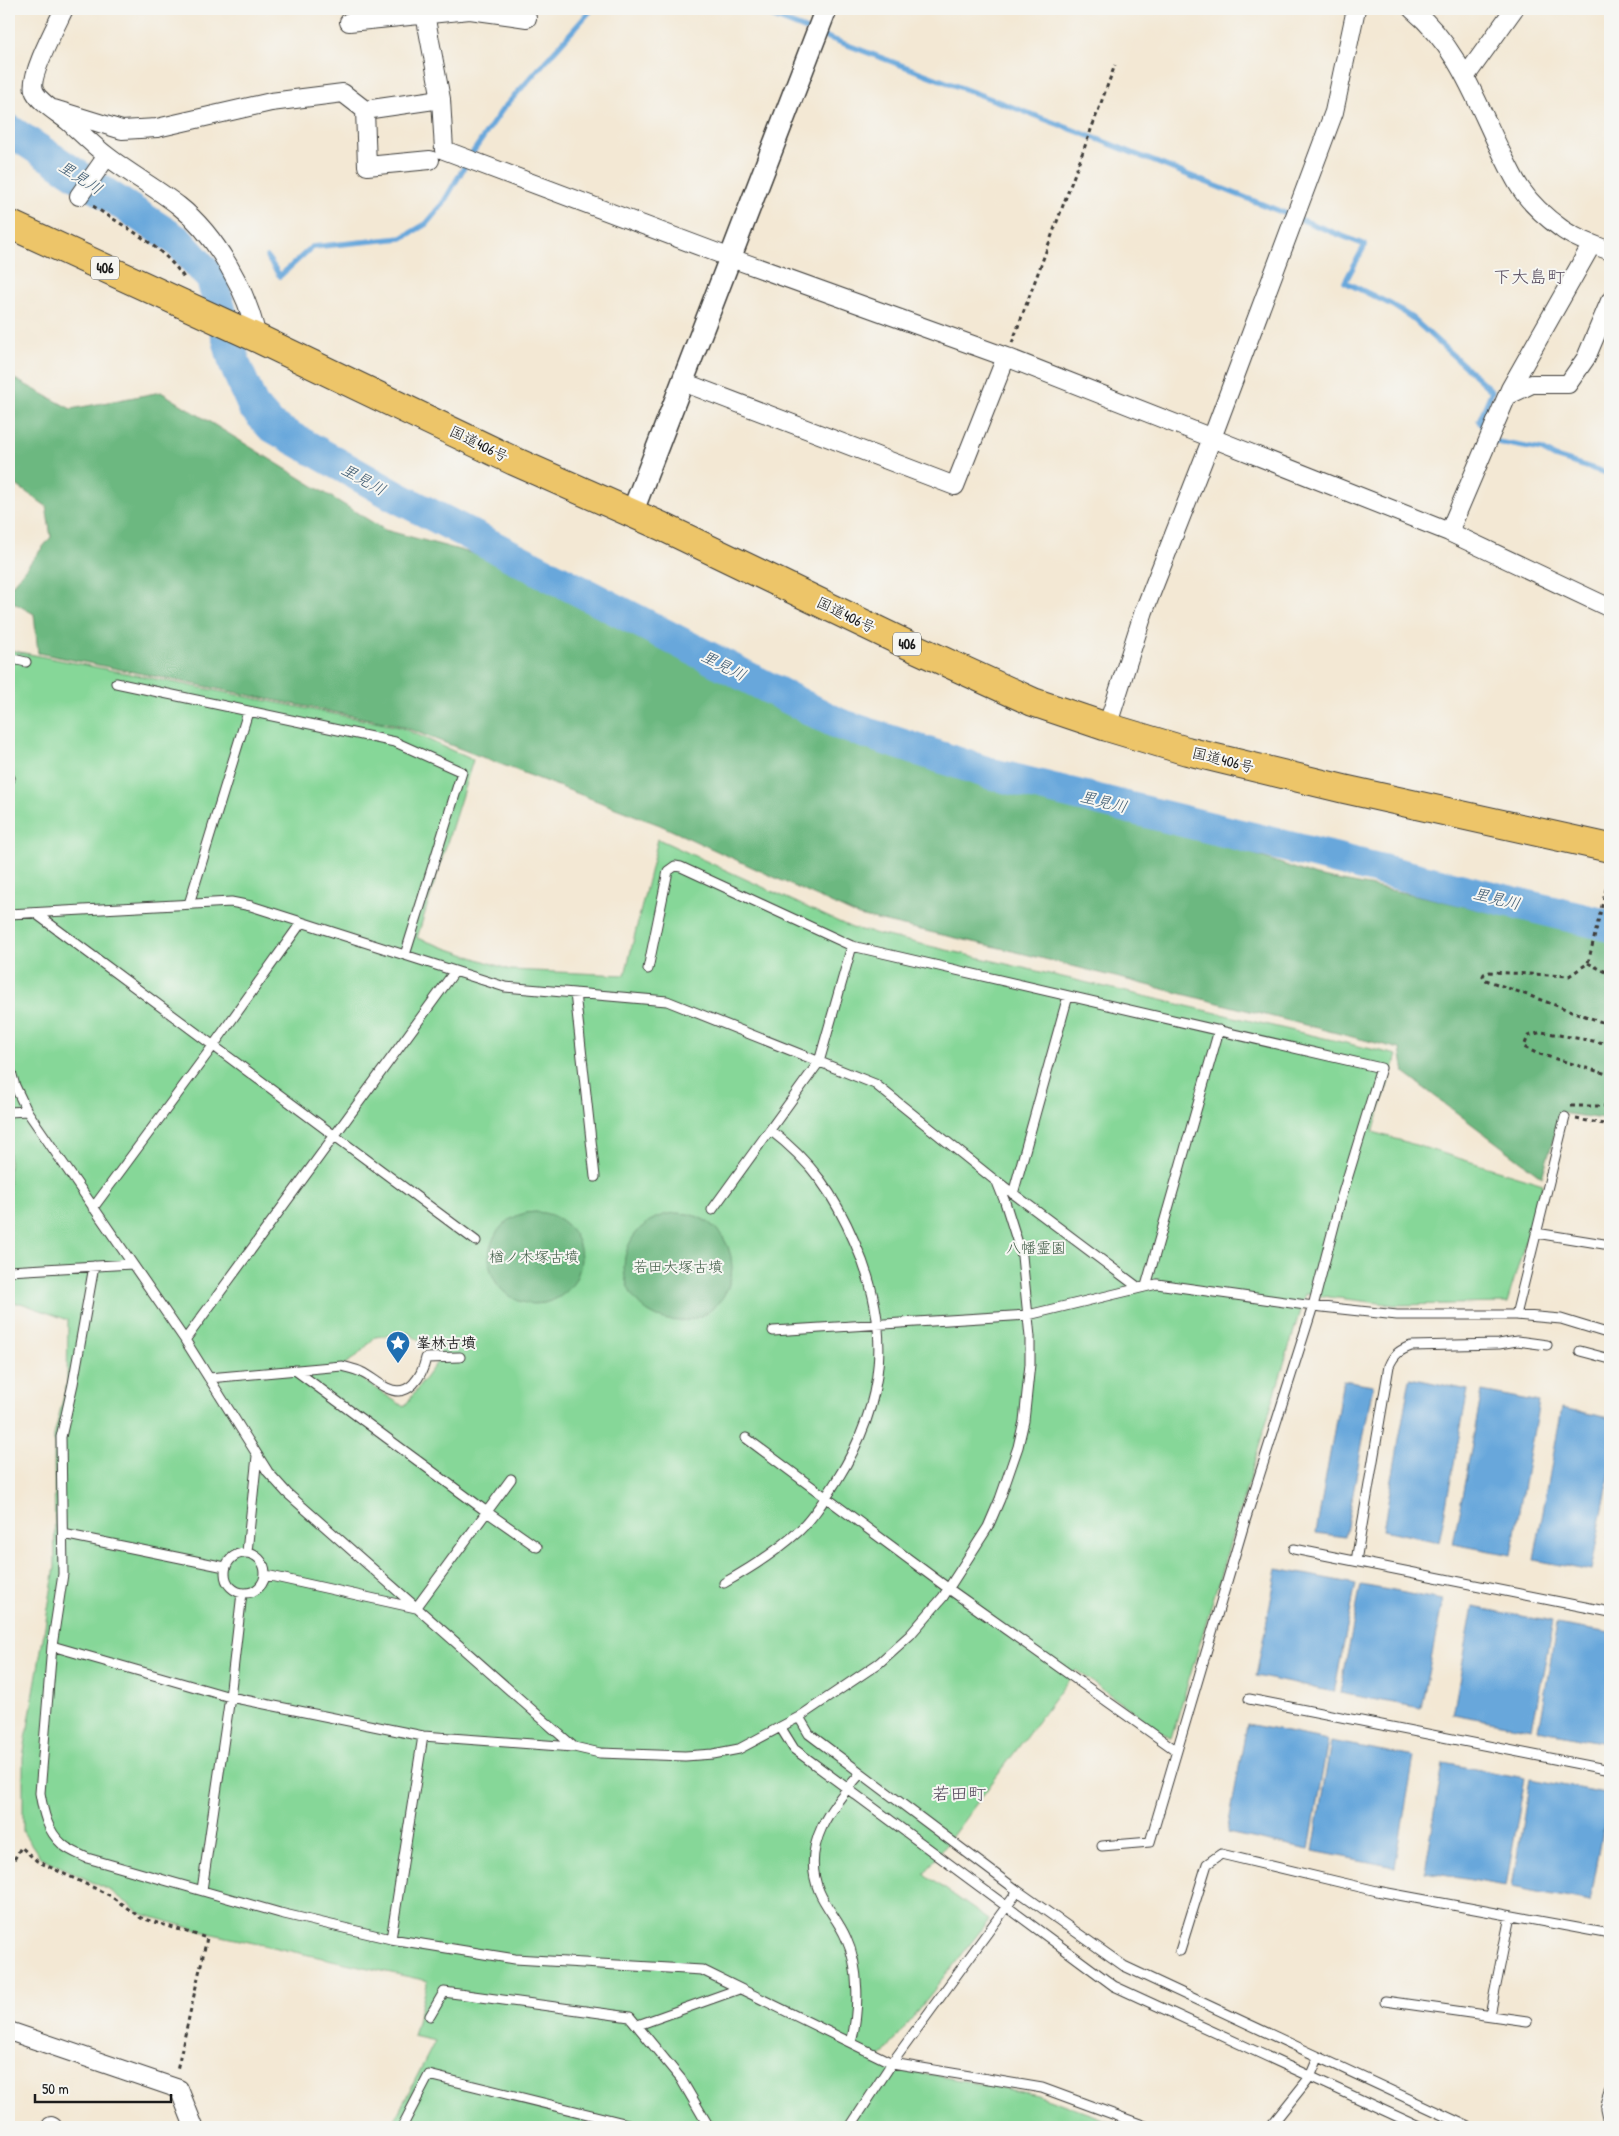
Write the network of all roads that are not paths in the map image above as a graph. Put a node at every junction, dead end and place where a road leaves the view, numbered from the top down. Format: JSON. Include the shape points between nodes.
{"nodes":[{"id":1,"x":64,"y":9,"type":"edge"},
{"id":2,"x":826,"y":9,"type":"edge"},
{"id":3,"x":1356,"y":9,"type":"edge"},
{"id":4,"x":1412,"y":9,"type":"edge"},
{"id":5,"x":1514,"y":9,"type":"edge"},
{"id":6,"x":425,"y":11,"type":"edge"},
{"id":7,"x":527,"y":18,"type":"dead end"},
{"id":8,"x":350,"y":22,"type":"dead end"},
{"id":9,"x":1466,"y":76,"type":"junction"},
{"id":10,"x":441,"y":99,"type":"junction"},
{"id":11,"x":54,"y":109,"type":"junction"},
{"id":12,"x":365,"y":110,"type":"junction"},
{"id":13,"x":105,"y":158,"type":"junction"},
{"id":14,"x":430,"y":160,"type":"dead end"},
{"id":15,"x":81,"y":194,"type":"road end"},
{"id":16,"x":9,"y":224,"type":"edge"},
{"id":17,"x":1592,"y":244,"type":"junction"},
{"id":18,"x":1610,"y":251,"type":"edge"},
{"id":19,"x":731,"y":258,"type":"junction"},
{"id":20,"x":1610,"y":301,"type":"edge"},
{"id":21,"x":250,"y":335,"type":"junction"},
{"id":22,"x":1006,"y":357,"type":"junction"},
{"id":23,"x":683,"y":382,"type":"junction"},
{"id":24,"x":1507,"y":396,"type":"junction"},
{"id":25,"x":1212,"y":438,"type":"junction"},
{"id":26,"x":632,"y":513,"type":"junction"},
{"id":27,"x":1449,"y":532,"type":"junction"},
{"id":28,"x":1610,"y":608,"type":"edge"},
{"id":29,"x":9,"y":658,"type":"edge"},
{"id":30,"x":26,"y":662,"type":"dead end"},
{"id":31,"x":116,"y":683,"type":"dead end"},
{"id":32,"x":248,"y":712,"type":"junction"},
{"id":33,"x":1107,"y":727,"type":"junction"},
{"id":34,"x":1610,"y":848,"type":"edge"},
{"id":35,"x":189,"y":904,"type":"junction"},
{"id":36,"x":34,"y":912,"type":"junction"},
{"id":37,"x":9,"y":914,"type":"edge"},
{"id":38,"x":301,"y":922,"type":"junction"},
{"id":39,"x":852,"y":946,"type":"junction"},
{"id":40,"x":405,"y":955,"type":"junction"},
{"id":41,"x":648,"y":969,"type":"dead end"},
{"id":42,"x":455,"y":971,"type":"junction"},
{"id":43,"x":575,"y":993,"type":"junction"},
{"id":44,"x":1068,"y":996,"type":"junction"},
{"id":45,"x":1219,"y":1030,"type":"junction"},
{"id":46,"x":213,"y":1046,"type":"junction"},
{"id":47,"x":819,"y":1062,"type":"junction"},
{"id":48,"x":9,"y":1065,"type":"edge"},
{"id":49,"x":27,"y":1111,"type":"junction"},
{"id":50,"x":9,"y":1112,"type":"edge"},
{"id":51,"x":1565,"y":1117,"type":"road end"},
{"id":52,"x":770,"y":1130,"type":"junction"},
{"id":53,"x":334,"y":1136,"type":"junction"},
{"id":54,"x":595,"y":1176,"type":"dead end"},
{"id":55,"x":997,"y":1182,"type":"junction"},
{"id":56,"x":1013,"y":1194,"type":"junction"},
{"id":57,"x":93,"y":1208,"type":"junction"},
{"id":58,"x":712,"y":1210,"type":"dead end"},
{"id":59,"x":1536,"y":1233,"type":"junction"},
{"id":60,"x":476,"y":1241,"type":"dead end"},
{"id":61,"x":1610,"y":1245,"type":"edge"},
{"id":62,"x":132,"y":1264,"type":"junction"},
{"id":63,"x":94,"y":1266,"type":"junction"},
{"id":64,"x":9,"y":1271,"type":"edge"},
{"id":65,"x":1142,"y":1287,"type":"junction"},
{"id":66,"x":1313,"y":1306,"type":"junction"},
{"id":67,"x":1028,"y":1315,"type":"junction"},
{"id":68,"x":1516,"y":1315,"type":"junction"},
{"id":69,"x":878,"y":1324,"type":"junction"},
{"id":70,"x":774,"y":1331,"type":"dead end"},
{"id":71,"x":1610,"y":1334,"type":"edge"},
{"id":72,"x":185,"y":1340,"type":"junction"},
{"id":73,"x":1547,"y":1345,"type":"dead end"},
{"id":74,"x":1580,"y":1351,"type":"dead end"},
{"id":75,"x":460,"y":1357,"type":"dead end"},
{"id":76,"x":1610,"y":1359,"type":"edge"},
{"id":77,"x":296,"y":1370,"type":"junction"},
{"id":78,"x":208,"y":1378,"type":"junction"},
{"id":79,"x":746,"y":1438,"type":"dead end"},
{"id":80,"x":257,"y":1456,"type":"junction"},
{"id":81,"x":511,"y":1479,"type":"dead end"},
{"id":82,"x":826,"y":1497,"type":"junction"},
{"id":83,"x":487,"y":1512,"type":"junction"},
{"id":84,"x":63,"y":1534,"type":"junction"},
{"id":85,"x":537,"y":1547,"type":"dead end"},
{"id":86,"x":1294,"y":1549,"type":"dead end"},
{"id":87,"x":247,"y":1552,"type":"junction"},
{"id":88,"x":1356,"y":1561,"type":"junction"},
{"id":89,"x":225,"y":1568,"type":"junction"},
{"id":90,"x":266,"y":1575,"type":"junction"},
{"id":91,"x":724,"y":1583,"type":"dead end"},
{"id":92,"x":949,"y":1589,"type":"junction"},
{"id":93,"x":242,"y":1593,"type":"junction"},
{"id":94,"x":416,"y":1608,"type":"junction"},
{"id":95,"x":1610,"y":1612,"type":"edge"},
{"id":96,"x":52,"y":1646,"type":"junction"},
{"id":97,"x":230,"y":1697,"type":"junction"},
{"id":98,"x":1250,"y":1700,"type":"dead end"},
{"id":99,"x":799,"y":1717,"type":"junction"},
{"id":100,"x":781,"y":1728,"type":"junction"},
{"id":101,"x":423,"y":1736,"type":"junction"},
{"id":102,"x":574,"y":1747,"type":"junction"},
{"id":103,"x":1177,"y":1751,"type":"junction"},
{"id":104,"x":1610,"y":1770,"type":"edge"},
{"id":105,"x":861,"y":1773,"type":"junction"},
{"id":106,"x":847,"y":1788,"type":"junction"},
{"id":107,"x":1102,"y":1846,"type":"dead end"},
{"id":108,"x":202,"y":1890,"type":"junction"},
{"id":109,"x":1018,"y":1891,"type":"junction"},
{"id":110,"x":1007,"y":1906,"type":"junction"},
{"id":111,"x":1510,"y":1916,"type":"junction"},
{"id":112,"x":1610,"y":1934,"type":"edge"},
{"id":113,"x":392,"y":1939,"type":"junction"},
{"id":114,"x":1180,"y":1951,"type":"dead end"},
{"id":115,"x":739,"y":1989,"type":"junction"},
{"id":116,"x":1385,"y":2001,"type":"dead end"},
{"id":117,"x":1490,"y":2015,"type":"junction"},
{"id":118,"x":430,"y":2016,"type":"dead end"},
{"id":119,"x":1527,"y":2022,"type":"dead end"},
{"id":120,"x":638,"y":2025,"type":"junction"},
{"id":121,"x":9,"y":2031,"type":"edge"},
{"id":122,"x":851,"y":2043,"type":"junction"},
{"id":123,"x":1318,"y":2058,"type":"junction"},
{"id":124,"x":892,"y":2063,"type":"junction"},
{"id":125,"x":1310,"y":2077,"type":"junction"},
{"id":126,"x":1610,"y":2092,"type":"edge"},
{"id":127,"x":194,"y":2127,"type":"edge"},
{"id":128,"x":402,"y":2127,"type":"edge"},
{"id":129,"x":631,"y":2127,"type":"edge"},
{"id":130,"x":709,"y":2127,"type":"edge"},
{"id":131,"x":850,"y":2127,"type":"edge"},
{"id":132,"x":1148,"y":2127,"type":"edge"},
{"id":133,"x":1270,"y":2127,"type":"edge"},
{"id":134,"x":1420,"y":2127,"type":"edge"},
{"id":135,"x":1470,"y":2127,"type":"edge"},
{"id":136,"x":1609,"y":2127,"type":"edge"}],
"edges":[{"from":1,"to":11,"type":"street","via":[[33,77],[34,90],[44,103]]},
{"from":2,"to":19,"type":"street"},
{"from":3,"to":25,"type":"street","via":[[1334,112]]},
{"from":4,"to":9,"type":"street","via":[[1450,49]]},
{"from":5,"to":9,"type":"street"},
{"from":6,"to":7,"type":"street","via":[[470,10]]},
{"from":6,"to":8,"type":"street"},
{"from":6,"to":10,"type":"street"},
{"from":9,"to":17,"type":"street","via":[[1521,190],[1564,231]]},
{"from":10,"to":12,"type":"street"},
{"from":10,"to":19,"type":"street","via":[[444,150]]},
{"from":11,"to":12,"type":"street","via":[[122,130],[158,128],[271,102],[343,92]]},
{"from":11,"to":13,"type":"street"},
{"from":12,"to":14,"type":"street","via":[[367,166]]},
{"from":13,"to":15,"type":"street"},
{"from":13,"to":21,"type":"street","via":[[180,206],[220,250],[254,324]]},
{"from":16,"to":21,"type":"highway","name":"国道406号","number":"406"},
{"from":17,"to":18,"type":"street"},
{"from":17,"to":24,"type":"street"},
{"from":19,"to":22,"type":"street"},
{"from":19,"to":23,"type":"street"},
{"from":20,"to":24,"type":"street","via":[[1586,358],[1568,384],[1532,384]]},
{"from":21,"to":26,"type":"highway","name":"国道406号","number":"406","via":[[514,461]]},
{"from":22,"to":23,"type":"street","via":[[955,486]]},
{"from":22,"to":25,"type":"street"},
{"from":23,"to":26,"type":"street"},
{"from":24,"to":27,"type":"street"},
{"from":25,"to":27,"type":"street"},
{"from":25,"to":33,"type":"street","via":[[1144,610]]},
{"from":26,"to":33,"type":"highway","name":"国道406号","number":"406","via":[[1033,702]]},
{"from":27,"to":28,"type":"street"},
{"from":29,"to":30,"type":"lane"},
{"from":31,"to":32,"type":"lane"},
{"from":32,"to":35,"type":"lane"},
{"from":32,"to":40,"type":"lane","via":[[395,742],[462,772]]},
{"from":33,"to":34,"type":"highway","name":"国道406号","number":"406","via":[[1187,751],[1344,789]]},
{"from":35,"to":36,"type":"lane"},
{"from":35,"to":38,"type":"lane","via":[[231,902]]},
{"from":36,"to":37,"type":"lane"},
{"from":36,"to":46,"type":"lane"},
{"from":38,"to":40,"type":"lane"},
{"from":38,"to":46,"type":"lane"},
{"from":39,"to":41,"type":"lane","via":[[675,866],[668,871]]},
{"from":39,"to":44,"type":"lane"},
{"from":39,"to":47,"type":"lane"},
{"from":40,"to":42,"type":"lane"},
{"from":42,"to":43,"type":"lane","via":[[505,988]]},
{"from":42,"to":53,"type":"lane"},
{"from":43,"to":47,"type":"lane","via":[[667,1001]]},
{"from":43,"to":54,"type":"lane"},
{"from":44,"to":45,"type":"lane"},
{"from":44,"to":56,"type":"lane"},
{"from":45,"to":65,"type":"lane"},
{"from":45,"to":66,"type":"lane","via":[[1380,1068]]},
{"from":46,"to":53,"type":"lane"},
{"from":46,"to":57,"type":"lane"},
{"from":47,"to":52,"type":"lane"},
{"from":47,"to":55,"type":"lane","via":[[875,1084]]},
{"from":48,"to":49,"type":"lane"},
{"from":49,"to":50,"type":"lane"},
{"from":49,"to":57,"type":"lane"},
{"from":51,"to":59,"type":"lane"},
{"from":52,"to":58,"type":"lane"},
{"from":52,"to":69,"type":"lane","via":[[802,1156],[839,1208],[873,1290]]},
{"from":53,"to":60,"type":"lane"},
{"from":53,"to":72,"type":"lane"},
{"from":55,"to":56,"type":"lane"},
{"from":55,"to":67,"type":"lane","via":[[1022,1256]]},
{"from":56,"to":65,"type":"lane"},
{"from":57,"to":62,"type":"lane"},
{"from":59,"to":61,"type":"lane"},
{"from":59,"to":68,"type":"lane"},
{"from":62,"to":63,"type":"lane"},
{"from":62,"to":72,"type":"lane"},
{"from":63,"to":64,"type":"lane"},
{"from":63,"to":84,"type":"lane","via":[[60,1437]]},
{"from":65,"to":66,"type":"lane","via":[[1157,1284]]},
{"from":65,"to":67,"type":"lane"},
{"from":66,"to":68,"type":"lane","via":[[1397,1315]]},
{"from":66,"to":103,"type":"lane"},
{"from":67,"to":69,"type":"lane"},
{"from":67,"to":92,"type":"lane","via":[[1030,1364],[1018,1447],[988,1527]]},
{"from":68,"to":71,"type":"lane","via":[[1561,1319]]},
{"from":69,"to":70,"type":"lane"},
{"from":69,"to":82,"type":"lane","via":[[880,1354],[863,1431],[848,1463]]},
{"from":72,"to":78,"type":"lane"},
{"from":73,"to":88,"type":"lane","via":[[1517,1341],[1411,1346],[1392,1357]]},
{"from":74,"to":76,"type":"lane"},
{"from":75,"to":77,"type":"lane","via":[[426,1358],[415,1384],[404,1390],[389,1390],[360,1372],[342,1366]]},
{"from":77,"to":78,"type":"lane"},
{"from":77,"to":83,"type":"lane"},
{"from":78,"to":80,"type":"lane"},
{"from":79,"to":82,"type":"lane"},
{"from":80,"to":87,"type":"lane"},
{"from":80,"to":94,"type":"lane","via":[[287,1493]]},
{"from":81,"to":83,"type":"lane"},
{"from":82,"to":91,"type":"lane","via":[[800,1530],[777,1550]]},
{"from":82,"to":92,"type":"lane"},
{"from":83,"to":85,"type":"lane"},
{"from":83,"to":94,"type":"lane"},
{"from":84,"to":89,"type":"lane"},
{"from":84,"to":96,"type":"lane","via":[[63,1574]]},
{"from":86,"to":88,"type":"lane"},
{"from":87,"to":89,"type":"lane","via":[[234,1555]]},
{"from":87,"to":90,"type":"lane","via":[[263,1561]]},
{"from":88,"to":95,"type":"lane"},
{"from":89,"to":93,"type":"lane","via":[[228,1585]]},
{"from":90,"to":93,"type":"lane","via":[[256,1590]]},
{"from":90,"to":94,"type":"lane"},
{"from":92,"to":99,"type":"lane","via":[[910,1635],[879,1663]]},
{"from":92,"to":103,"type":"lane"},
{"from":93,"to":97,"type":"lane"},
{"from":94,"to":102,"type":"lane"},
{"from":96,"to":97,"type":"lane"},
{"from":96,"to":108,"type":"lane","via":[[40,1793],[48,1827],[62,1845],[87,1858]]},
{"from":97,"to":101,"type":"lane"},
{"from":97,"to":108,"type":"lane"},
{"from":98,"to":104,"type":"lane"},
{"from":99,"to":100,"type":"lane"},
{"from":99,"to":105,"type":"lane","via":[[809,1734]]},
{"from":100,"to":102,"type":"lane","via":[[739,1749],[713,1754],[600,1753]]},
{"from":100,"to":106,"type":"lane","via":[[794,1749]]},
{"from":101,"to":102,"type":"lane"},
{"from":101,"to":113,"type":"lane"},
{"from":103,"to":107,"type":"lane","via":[[1150,1842]]},
{"from":105,"to":106,"type":"lane"},
{"from":105,"to":109,"type":"lane"},
{"from":106,"to":110,"type":"lane"},
{"from":106,"to":122,"type":"lane","via":[[822,1826],[813,1872],[850,1950],[856,1999]]},
{"from":108,"to":113,"type":"lane","via":[[280,1913]]},
{"from":109,"to":110,"type":"lane"},
{"from":109,"to":123,"type":"lane","via":[[1124,1966]]},
{"from":110,"to":124,"type":"lane"},
{"from":110,"to":125,"type":"lane","via":[[1114,1986]]},
{"from":111,"to":112,"type":"lane"},
{"from":111,"to":114,"type":"lane","via":[[1377,1891],[1222,1854],[1207,1864]]},
{"from":111,"to":117,"type":"lane"},
{"from":113,"to":115,"type":"lane","via":[[515,1959],[702,1970]]},
{"from":115,"to":120,"type":"lane"},
{"from":115,"to":122,"type":"lane"},
{"from":116,"to":117,"type":"lane"},
{"from":117,"to":119,"type":"lane"},
{"from":118,"to":120,"type":"lane","via":[[444,1992],[630,2017]]},
{"from":120,"to":130,"type":"lane","via":[[681,2079]]},
{"from":121,"to":127,"type":"street","via":[[179,2089]]},
{"from":122,"to":124,"type":"lane"},
{"from":123,"to":125,"type":"lane"},
{"from":123,"to":135,"type":"lane"},
{"from":124,"to":131,"type":"lane"},
{"from":124,"to":132,"type":"lane","via":[[1042,2088]]},
{"from":125,"to":133,"type":"lane"},
{"from":125,"to":134,"type":"lane"},
{"from":126,"to":136,"type":"lane","via":[[1605,2108]]},
{"from":128,"to":129,"type":"lane","via":[[428,2075]]}]}
